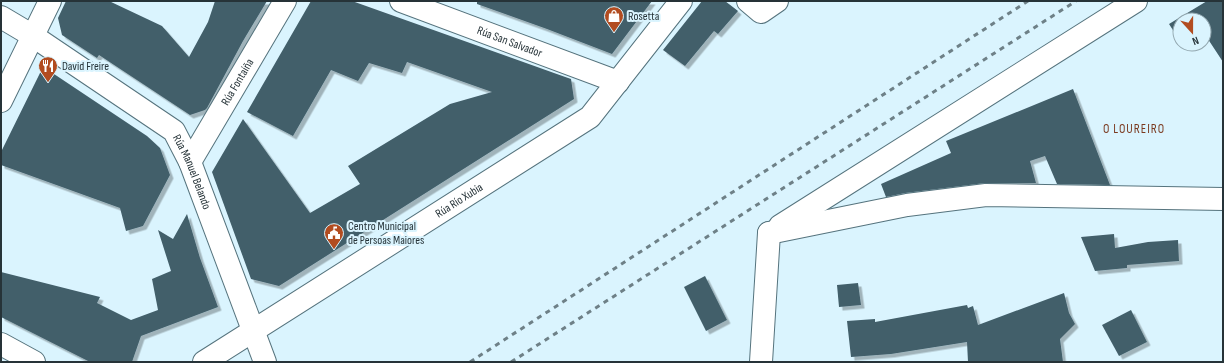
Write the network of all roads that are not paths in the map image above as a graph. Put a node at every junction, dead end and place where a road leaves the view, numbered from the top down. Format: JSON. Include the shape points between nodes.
{"nodes":[{"id":1,"x":50,"y":1,"type":"edge"},
{"id":2,"x":285,"y":1,"type":"edge"},
{"id":3,"x":401,"y":1,"type":"edge"},
{"id":4,"x":681,"y":1,"type":"edge"},
{"id":5,"x":748,"y":1,"type":"edge"},
{"id":6,"x":777,"y":1,"type":"edge"},
{"id":7,"x":1136,"y":1,"type":"edge"},
{"id":8,"x":1,"y":17,"type":"edge"},
{"id":9,"x":33,"y":36,"type":"junction"},
{"id":10,"x":618,"y":82,"type":"junction"},
{"id":11,"x":1,"y":101,"type":"edge"},
{"id":12,"x":190,"y":162,"type":"junction"},
{"id":13,"x":1223,"y":199,"type":"edge"},
{"id":14,"x":769,"y":233,"type":"junction"},
{"id":15,"x":254,"y":331,"type":"junction"},
{"id":16,"x":1,"y":344,"type":"edge"},
{"id":17,"x":34,"y":362,"type":"edge"},
{"id":18,"x":204,"y":362,"type":"edge"},
{"id":19,"x":265,"y":362,"type":"edge"},
{"id":20,"x":762,"y":362,"type":"edge"}],
"edges":[{"from":1,"to":9,"type":"street"},
{"from":2,"to":12,"type":"street","name":"Rúa Fontaíña"},
{"from":3,"to":10,"type":"street","name":"Rúa San Salvador"},
{"from":4,"to":10,"type":"street","name":"Rúa Río Xubia"},
{"from":5,"to":6,"type":"street","via":[[761,12]]},
{"from":7,"to":14,"type":"street"},
{"from":8,"to":9,"type":"street","name":"Rúa Manuel Belando"},
{"from":9,"to":11,"type":"street"},
{"from":9,"to":12,"type":"street","name":"Rúa Manuel Belando","via":[[174,131]]},
{"from":10,"to":15,"type":"street","name":"Rúa Río Xubia","via":[[590,117]]},
{"from":12,"to":15,"type":"street","name":"Rúa Manuel Belando"},
{"from":13,"to":14,"type":"street","via":[[986,196],[907,205]]},
{"from":14,"to":20,"type":"street"},
{"from":15,"to":18,"type":"street","name":"Rúa Río Xubia"},
{"from":15,"to":19,"type":"street","name":"Rúa Manuel Belando"},
{"from":16,"to":17,"type":"street"}]}
